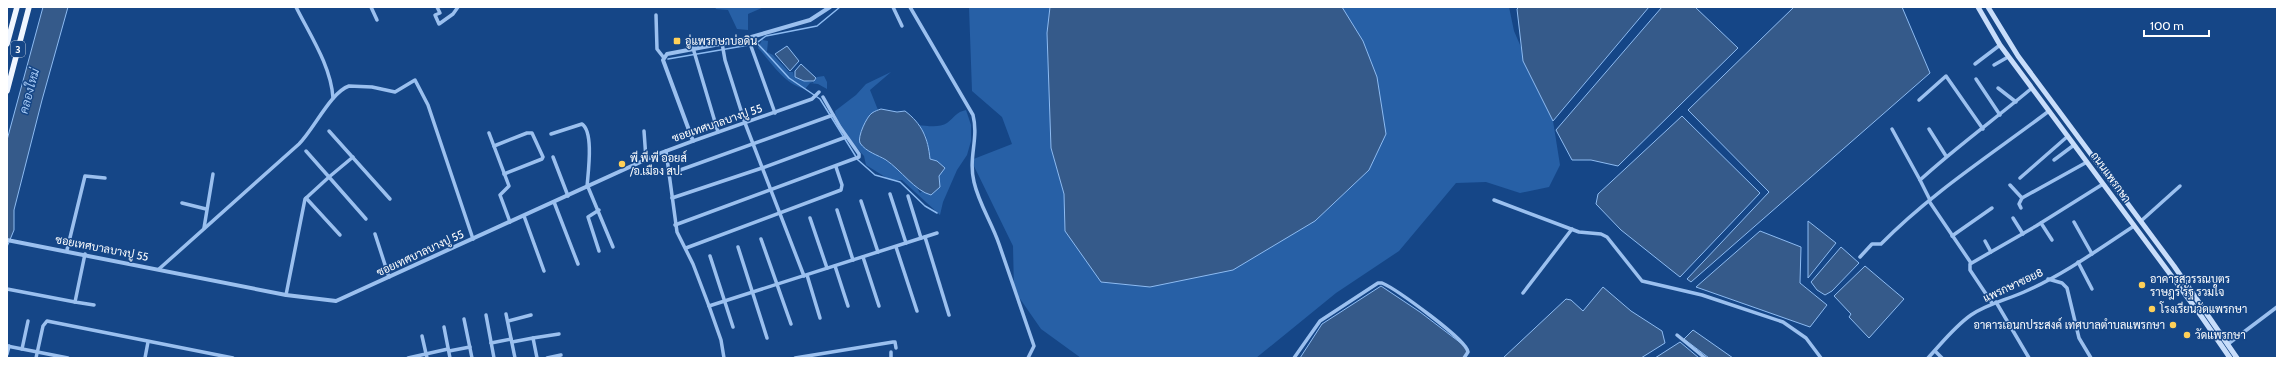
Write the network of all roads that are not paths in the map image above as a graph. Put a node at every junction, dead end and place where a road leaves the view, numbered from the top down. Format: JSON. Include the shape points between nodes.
{"nodes":[{"id":1,"x":17,"y":7,"type":"edge"},
{"id":2,"x":29,"y":7,"type":"edge"},
{"id":3,"x":296,"y":7,"type":"edge"},
{"id":4,"x":371,"y":7,"type":"edge"},
{"id":5,"x":437,"y":7,"type":"edge"},
{"id":6,"x":458,"y":7,"type":"edge"},
{"id":7,"x":830,"y":7,"type":"edge"},
{"id":8,"x":893,"y":7,"type":"edge"},
{"id":9,"x":910,"y":7,"type":"edge"},
{"id":10,"x":1978,"y":7,"type":"edge"},
{"id":11,"x":1988,"y":7,"type":"edge"},
{"id":12,"x":656,"y":15,"type":"dead end"},
{"id":13,"x":377,"y":20,"type":"dead end"},
{"id":14,"x":902,"y":26,"type":"dead end"},
{"id":15,"x":749,"y":40,"type":"junction"},
{"id":16,"x":7,"y":44,"type":"edge"},
{"id":17,"x":722,"y":45,"type":"junction"},
{"id":18,"x":2000,"y":45,"type":"junction"},
{"id":19,"x":694,"y":51,"type":"junction"},
{"id":20,"x":2008,"y":57,"type":"junction"},
{"id":21,"x":664,"y":58,"type":"junction"},
{"id":22,"x":1975,"y":64,"type":"dead end"},
{"id":23,"x":1994,"y":64,"type":"dead end"},
{"id":24,"x":1976,"y":79,"type":"dead end"},
{"id":25,"x":1998,"y":88,"type":"dead end"},
{"id":26,"x":2032,"y":88,"type":"junction"},
{"id":27,"x":7,"y":91,"type":"edge"},
{"id":28,"x":817,"y":94,"type":"dead end"},
{"id":29,"x":823,"y":97,"type":"dead end"},
{"id":30,"x":334,"y":98,"type":"junction"},
{"id":31,"x":1919,"y":100,"type":"dead end"},
{"id":32,"x":2016,"y":102,"type":"junction"},
{"id":33,"x":2049,"y":111,"type":"junction"},
{"id":34,"x":775,"y":113,"type":"junction"},
{"id":35,"x":2000,"y":115,"type":"junction"},
{"id":36,"x":831,"y":116,"type":"junction"},
{"id":37,"x":745,"y":123,"type":"junction"},
{"id":38,"x":1892,"y":129,"type":"dead end"},
{"id":39,"x":1929,"y":129,"type":"dead end"},
{"id":40,"x":1983,"y":129,"type":"junction"},
{"id":41,"x":330,"y":131,"type":"dead end"},
{"id":42,"x":644,"y":131,"type":"dead end"},
{"id":43,"x":718,"y":132,"type":"junction"},
{"id":44,"x":489,"y":133,"type":"dead end"},
{"id":45,"x":551,"y":134,"type":"dead end"},
{"id":46,"x":2068,"y":136,"type":"junction"},
{"id":47,"x":845,"y":137,"type":"junction"},
{"id":48,"x":693,"y":141,"type":"junction"},
{"id":49,"x":754,"y":145,"type":"junction"},
{"id":50,"x":2074,"y":145,"type":"junction"},
{"id":51,"x":494,"y":146,"type":"junction"},
{"id":52,"x":306,"y":151,"type":"dead end"},
{"id":53,"x":666,"y":151,"type":"junction"},
{"id":54,"x":1946,"y":156,"type":"junction"},
{"id":55,"x":353,"y":157,"type":"junction"},
{"id":56,"x":553,"y":157,"type":"dead end"},
{"id":57,"x":646,"y":159,"type":"junction"},
{"id":58,"x":2054,"y":160,"type":"dead end"},
{"id":59,"x":2086,"y":162,"type":"junction"},
{"id":60,"x":836,"y":167,"type":"junction"},
{"id":61,"x":762,"y":168,"type":"junction"},
{"id":62,"x":213,"y":174,"type":"dead end"},
{"id":63,"x":504,"y":174,"type":"junction"},
{"id":64,"x":669,"y":174,"type":"junction"},
{"id":65,"x":329,"y":177,"type":"junction"},
{"id":66,"x":105,"y":178,"type":"dead end"},
{"id":67,"x":2020,"y":178,"type":"dead end"},
{"id":68,"x":1920,"y":180,"type":"junction"},
{"id":69,"x":2103,"y":184,"type":"junction"},
{"id":70,"x":2010,"y":185,"type":"dead end"},
{"id":71,"x":2180,"y":186,"type":"dead end"},
{"id":72,"x":588,"y":187,"type":"junction"},
{"id":73,"x":770,"y":190,"type":"junction"},
{"id":74,"x":890,"y":194,"type":"dead end"},
{"id":75,"x":568,"y":196,"type":"junction"},
{"id":76,"x":908,"y":196,"type":"dead end"},
{"id":77,"x":306,"y":198,"type":"junction"},
{"id":78,"x":672,"y":198,"type":"junction"},
{"id":79,"x":2022,"y":198,"type":"junction"},
{"id":80,"x":390,"y":199,"type":"dead end"},
{"id":81,"x":1494,"y":200,"type":"dead end"},
{"id":82,"x":861,"y":201,"type":"dead end"},
{"id":83,"x":1930,"y":201,"type":"junction"},
{"id":84,"x":554,"y":202,"type":"junction"},
{"id":85,"x":182,"y":203,"type":"dead end"},
{"id":86,"x":1992,"y":208,"type":"dead end"},
{"id":87,"x":2021,"y":208,"type":"dead end"},
{"id":88,"x":206,"y":209,"type":"junction"},
{"id":89,"x":599,"y":210,"type":"junction"},
{"id":90,"x":837,"y":210,"type":"dead end"},
{"id":91,"x":780,"y":213,"type":"junction"},
{"id":92,"x":524,"y":216,"type":"junction"},
{"id":93,"x":810,"y":218,"type":"dead end"},
{"id":94,"x":2013,"y":218,"type":"dead end"},
{"id":95,"x":366,"y":219,"type":"dead end"},
{"id":96,"x":2141,"y":221,"type":"junction"},
{"id":97,"x":510,"y":222,"type":"junction"},
{"id":98,"x":2074,"y":222,"type":"dead end"},
{"id":99,"x":2041,"y":223,"type":"junction"},
{"id":100,"x":675,"y":225,"type":"junction"},
{"id":101,"x":2134,"y":226,"type":"junction"},
{"id":102,"x":204,"y":228,"type":"junction"},
{"id":103,"x":1572,"y":229,"type":"junction"},
{"id":104,"x":937,"y":233,"type":"dead end"},
{"id":105,"x":375,"y":234,"type":"dead end"},
{"id":106,"x":2024,"y":234,"type":"junction"},
{"id":107,"x":340,"y":235,"type":"dead end"},
{"id":108,"x":1952,"y":236,"type":"junction"},
{"id":109,"x":923,"y":238,"type":"junction"},
{"id":110,"x":473,"y":239,"type":"junction"},
{"id":111,"x":761,"y":239,"type":"dead end"},
{"id":112,"x":9,"y":240,"type":"edge"},
{"id":113,"x":2052,"y":240,"type":"dead end"},
{"id":114,"x":1985,"y":241,"type":"dead end"},
{"id":115,"x":906,"y":243,"type":"junction"},
{"id":116,"x":896,"y":246,"type":"junction"},
{"id":117,"x":613,"y":247,"type":"dead end"},
{"id":118,"x":686,"y":248,"type":"junction"},
{"id":119,"x":738,"y":248,"type":"dead end"},
{"id":120,"x":68,"y":250,"type":"junction"},
{"id":121,"x":599,"y":251,"type":"dead end"},
{"id":122,"x":878,"y":252,"type":"junction"},
{"id":123,"x":1991,"y":252,"type":"junction"},
{"id":124,"x":85,"y":254,"type":"junction"},
{"id":125,"x":2092,"y":254,"type":"junction"},
{"id":126,"x":710,"y":256,"type":"dead end"},
{"id":127,"x":863,"y":257,"type":"junction"},
{"id":128,"x":1860,"y":257,"type":"dead end"},
{"id":129,"x":853,"y":260,"type":"junction"},
{"id":130,"x":2078,"y":262,"type":"junction"},
{"id":131,"x":1971,"y":263,"type":"junction"},
{"id":132,"x":578,"y":264,"type":"dead end"},
{"id":133,"x":835,"y":266,"type":"junction"},
{"id":134,"x":827,"y":268,"type":"junction"},
{"id":135,"x":159,"y":269,"type":"junction"},
{"id":136,"x":544,"y":271,"type":"dead end"},
{"id":137,"x":806,"y":276,"type":"junction"},
{"id":138,"x":389,"y":277,"type":"junction"},
{"id":139,"x":2048,"y":279,"type":"junction"},
{"id":140,"x":778,"y":285,"type":"junction"},
{"id":141,"x":7,"y":289,"type":"edge"},
{"id":142,"x":2092,"y":289,"type":"dead end"},
{"id":143,"x":752,"y":293,"type":"junction"},
{"id":144,"x":1523,"y":293,"type":"dead end"},
{"id":145,"x":286,"y":295,"type":"junction"},
{"id":146,"x":75,"y":302,"type":"junction"},
{"id":147,"x":725,"y":302,"type":"junction"},
{"id":148,"x":1994,"y":302,"type":"junction"},
{"id":149,"x":94,"y":305,"type":"dead end"},
{"id":150,"x":709,"y":306,"type":"junction"},
{"id":151,"x":848,"y":306,"type":"dead end"},
{"id":152,"x":879,"y":306,"type":"dead end"},
{"id":153,"x":2276,"y":310,"type":"edge"},
{"id":154,"x":917,"y":311,"type":"dead end"},
{"id":155,"x":506,"y":314,"type":"dead end"},
{"id":156,"x":486,"y":315,"type":"dead end"},
{"id":157,"x":531,"y":315,"type":"dead end"},
{"id":158,"x":949,"y":315,"type":"dead end"},
{"id":159,"x":820,"y":318,"type":"dead end"},
{"id":160,"x":464,"y":319,"type":"dead end"},
{"id":161,"x":28,"y":321,"type":"dead end"},
{"id":162,"x":508,"y":321,"type":"junction"},
{"id":163,"x":791,"y":324,"type":"dead end"},
{"id":164,"x":444,"y":327,"type":"dead end"},
{"id":165,"x":733,"y":327,"type":"dead end"},
{"id":166,"x":559,"y":334,"type":"dead end"},
{"id":167,"x":1677,"y":335,"type":"dead end"},
{"id":168,"x":422,"y":336,"type":"dead end"},
{"id":169,"x":533,"y":338,"type":"junction"},
{"id":170,"x":767,"y":338,"type":"dead end"},
{"id":171,"x":512,"y":341,"type":"junction"},
{"id":172,"x":148,"y":342,"type":"junction"},
{"id":173,"x":491,"y":343,"type":"junction"},
{"id":174,"x":2228,"y":344,"type":"junction"},
{"id":175,"x":8,"y":346,"type":"edge"},
{"id":176,"x":470,"y":347,"type":"junction"},
{"id":177,"x":896,"y":348,"type":"dead end"},
{"id":178,"x":22,"y":349,"type":"junction"},
{"id":179,"x":448,"y":350,"type":"junction"},
{"id":180,"x":1934,"y":351,"type":"junction"},
{"id":181,"x":38,"y":352,"type":"junction"},
{"id":182,"x":891,"y":352,"type":"dead end"},
{"id":183,"x":7,"y":354,"type":"edge"},
{"id":184,"x":561,"y":355,"type":"dead end"},
{"id":185,"x":426,"y":356,"type":"edge"},
{"id":186,"x":36,"y":358,"type":"edge"},
{"id":187,"x":68,"y":358,"type":"edge"},
{"id":188,"x":145,"y":358,"type":"edge"},
{"id":189,"x":233,"y":358,"type":"edge"},
{"id":190,"x":408,"y":358,"type":"edge"},
{"id":191,"x":450,"y":358,"type":"edge"},
{"id":192,"x":472,"y":358,"type":"edge"},
{"id":193,"x":494,"y":358,"type":"edge"},
{"id":194,"x":515,"y":358,"type":"edge"},
{"id":195,"x":537,"y":358,"type":"edge"},
{"id":196,"x":547,"y":358,"type":"edge"},
{"id":197,"x":724,"y":358,"type":"edge"},
{"id":198,"x":795,"y":358,"type":"edge"},
{"id":199,"x":891,"y":358,"type":"edge"},
{"id":200,"x":1028,"y":358,"type":"edge"},
{"id":201,"x":1294,"y":358,"type":"edge"},
{"id":202,"x":1464,"y":358,"type":"edge"},
{"id":203,"x":1705,"y":358,"type":"edge"},
{"id":204,"x":1822,"y":358,"type":"edge"},
{"id":205,"x":1928,"y":358,"type":"edge"},
{"id":206,"x":1942,"y":358,"type":"edge"},
{"id":207,"x":2029,"y":358,"type":"edge"},
{"id":208,"x":2091,"y":358,"type":"edge"},
{"id":209,"x":2230,"y":358,"type":"edge"},
{"id":210,"x":2237,"y":358,"type":"edge"}],
"edges":[{"from":1,"to":16,"type":"highway","number":"3"},
{"from":2,"to":27,"type":"highway","number":"3"},
{"from":3,"to":30,"type":"street","via":[[327,70]]},
{"from":4,"to":13,"type":"street"},
{"from":5,"to":6,"type":"street","via":[[440,13],[435,15],[439,24]]},
{"from":7,"to":15,"type":"street","via":[[810,20]]},
{"from":8,"to":14,"type":"street"},
{"from":9,"to":200,"type":"street","via":[[973,115],[976,128],[971,161],[972,175],[1034,346]]},
{"from":10,"to":18,"type":"main road","name":"ถนนแพรกษา"},
{"from":11,"to":96,"type":"main road","name":"ถนนแพรกษา","via":[[2018,56]]},
{"from":12,"to":21,"type":"street","via":[[657,49]]},
{"from":15,"to":17,"type":"street"},
{"from":15,"to":34,"type":"street"},
{"from":17,"to":19,"type":"street"},
{"from":17,"to":37,"type":"street"},
{"from":18,"to":20,"type":"main road","name":"ถนนแพรกษา"},
{"from":18,"to":22,"type":"street"},
{"from":19,"to":21,"type":"street","via":[[670,52]]},
{"from":19,"to":43,"type":"street"},
{"from":20,"to":23,"type":"street"},
{"from":20,"to":26,"type":"main road","name":"ถนนแพรกษา"},
{"from":21,"to":48,"type":"street"},
{"from":24,"to":35,"type":"street"},
{"from":25,"to":32,"type":"street"},
{"from":26,"to":32,"type":"street"},
{"from":26,"to":33,"type":"main road","name":"ถนนแพรกษา"},
{"from":28,"to":34,"type":"street","name":"ซอยเทศบาลบางปู 55"},
{"from":29,"to":36,"type":"street"},
{"from":30,"to":102,"type":"street","via":[[307,136]]},
{"from":30,"to":110,"type":"street","via":[[349,86],[395,92],[415,80],[428,105]]},
{"from":31,"to":40,"type":"street","via":[[1946,76]]},
{"from":32,"to":35,"type":"street"},
{"from":33,"to":46,"type":"main road","name":"ถนนแพรกษา"},
{"from":33,"to":83,"type":"street"},
{"from":34,"to":37,"type":"street","name":"ซอยเทศบาลบางปู 55"},
{"from":35,"to":40,"type":"street"},
{"from":36,"to":47,"type":"street"},
{"from":36,"to":49,"type":"street"},
{"from":37,"to":43,"type":"street","name":"ซอยเทศบาลบางปู 55"},
{"from":37,"to":49,"type":"street"},
{"from":38,"to":68,"type":"street"},
{"from":39,"to":54,"type":"street"},
{"from":40,"to":54,"type":"street"},
{"from":41,"to":55,"type":"street"},
{"from":42,"to":57,"type":"street"},
{"from":43,"to":48,"type":"street","name":"ซอยเทศบาลบางปู 55"},
{"from":44,"to":51,"type":"street"},
{"from":45,"to":72,"type":"street","via":[[582,124],[584,126],[589,138]]},
{"from":46,"to":50,"type":"main road","name":"ถนนแพรกษา"},
{"from":46,"to":67,"type":"street"},
{"from":47,"to":60,"type":"street","via":[[859,154],[857,158]]},
{"from":47,"to":61,"type":"street"},
{"from":48,"to":53,"type":"street","name":"ซอยเทศบาลบางปู 55"},
{"from":49,"to":61,"type":"street"},
{"from":49,"to":64,"type":"street"},
{"from":50,"to":58,"type":"street"},
{"from":50,"to":59,"type":"main road","name":"ถนนแพรกษา"},
{"from":51,"to":63,"type":"street"},
{"from":51,"to":63,"type":"street","via":[[530,132],[536,136],[542,159]]},
{"from":52,"to":65,"type":"street"},
{"from":53,"to":57,"type":"street","name":"ซอยเทศบาลบางปู 55"},
{"from":53,"to":64,"type":"street"},
{"from":54,"to":68,"type":"street"},
{"from":55,"to":65,"type":"street"},
{"from":55,"to":80,"type":"street"},
{"from":56,"to":75,"type":"street"},
{"from":57,"to":72,"type":"street","name":"ซอยเทศบาลบางปู 55"},
{"from":59,"to":69,"type":"main road","name":"ถนนแพรกษา"},
{"from":59,"to":79,"type":"street"},
{"from":60,"to":73,"type":"street"},
{"from":60,"to":91,"type":"street","via":[[842,185],[841,190]]},
{"from":61,"to":73,"type":"street"},
{"from":61,"to":78,"type":"street"},
{"from":62,"to":88,"type":"street"},
{"from":63,"to":97,"type":"street","via":[[509,186],[500,195]]},
{"from":64,"to":78,"type":"street"},
{"from":65,"to":77,"type":"street"},
{"from":65,"to":95,"type":"street"},
{"from":66,"to":120,"type":"street","via":[[86,176]]},
{"from":68,"to":83,"type":"street"},
{"from":69,"to":99,"type":"street"},
{"from":69,"to":101,"type":"main road","name":"ถนนแพรกษา"},
{"from":70,"to":79,"type":"street"},
{"from":71,"to":96,"type":"street"},
{"from":72,"to":75,"type":"street","name":"ซอยเทศบาลบางปู 55"},
{"from":72,"to":89,"type":"street"},
{"from":73,"to":91,"type":"street"},
{"from":73,"to":100,"type":"street"},
{"from":74,"to":115,"type":"street"},
{"from":75,"to":84,"type":"street","name":"ซอยเทศบาลบางปู 55"},
{"from":76,"to":109,"type":"street"},
{"from":77,"to":107,"type":"street"},
{"from":77,"to":145,"type":"street"},
{"from":78,"to":100,"type":"street"},
{"from":79,"to":87,"type":"street","via":[[2019,204]]},
{"from":81,"to":103,"type":"street"},
{"from":82,"to":122,"type":"street"},
{"from":83,"to":108,"type":"street"},
{"from":83,"to":128,"type":"street","via":[[1881,244],[1872,244]]},
{"from":84,"to":92,"type":"street","name":"ซอยเทศบาลบางปู 55"},
{"from":84,"to":132,"type":"street"},
{"from":85,"to":88,"type":"street"},
{"from":86,"to":108,"type":"street"},
{"from":88,"to":102,"type":"street"},
{"from":89,"to":117,"type":"street"},
{"from":89,"to":121,"type":"street","via":[[588,217]]},
{"from":90,"to":129,"type":"street"},
{"from":91,"to":118,"type":"street"},
{"from":91,"to":137,"type":"street"},
{"from":92,"to":97,"type":"street","name":"ซอยเทศบาลบางปู 55"},
{"from":92,"to":136,"type":"street"},
{"from":93,"to":134,"type":"street"},
{"from":94,"to":106,"type":"street"},
{"from":96,"to":174,"type":"main road","name":"ถนนแพรกษา"},
{"from":97,"to":110,"type":"street","name":"ซอยเทศบาลบางปู 55"},
{"from":98,"to":125,"type":"street"},
{"from":99,"to":106,"type":"street"},
{"from":99,"to":113,"type":"street"},
{"from":100,"to":118,"type":"street"},
{"from":101,"to":125,"type":"street","name":"แพรกษาซอย8"},
{"from":101,"to":209,"type":"main road","name":"ถนนแพรกษา"},
{"from":102,"to":135,"type":"street"},
{"from":103,"to":144,"type":"street"},
{"from":103,"to":204,"type":"street","via":[[1607,237],[1618,248],[1635,274],[1646,283],[1709,297],[1791,326],[1806,338]]},
{"from":104,"to":109,"type":"street"},
{"from":105,"to":138,"type":"street"},
{"from":106,"to":123,"type":"street"},
{"from":108,"to":131,"type":"street"},
{"from":109,"to":115,"type":"street"},
{"from":109,"to":158,"type":"street"},
{"from":110,"to":138,"type":"street","name":"ซอยเทศบาลบางปู 55"},
{"from":111,"to":140,"type":"street"},
{"from":112,"to":120,"type":"street","name":"ซอยเทศบาลบางปู 55"},
{"from":114,"to":123,"type":"street"},
{"from":115,"to":116,"type":"street"},
{"from":116,"to":122,"type":"street"},
{"from":116,"to":154,"type":"street"},
{"from":118,"to":150,"type":"street"},
{"from":119,"to":143,"type":"street"},
{"from":120,"to":124,"type":"street","name":"ซอยเทศบาลบางปู 55"},
{"from":122,"to":127,"type":"street"},
{"from":123,"to":131,"type":"street"},
{"from":124,"to":135,"type":"street","name":"ซอยเทศบาลบางปู 55"},
{"from":124,"to":146,"type":"street"},
{"from":125,"to":130,"type":"street","name":"แพรกษาซอย8"},
{"from":126,"to":147,"type":"street"},
{"from":127,"to":129,"type":"street"},
{"from":127,"to":152,"type":"street"},
{"from":129,"to":133,"type":"street"},
{"from":130,"to":139,"type":"street","name":"แพรกษาซอย8"},
{"from":130,"to":142,"type":"street"},
{"from":131,"to":148,"type":"street","via":[[1970,270]]},
{"from":133,"to":134,"type":"street"},
{"from":133,"to":151,"type":"street"},
{"from":134,"to":137,"type":"street"},
{"from":135,"to":145,"type":"street","name":"ซอยเทศบาลบางปู 55"},
{"from":137,"to":140,"type":"street"},
{"from":137,"to":159,"type":"street"},
{"from":138,"to":145,"type":"street","name":"ซอยเทศบาลบางปู 55","via":[[336,301]]},
{"from":139,"to":148,"type":"street","name":"แพรกษาซอย8","via":[[2024,292]]},
{"from":139,"to":208,"type":"street","via":[[2067,288],[2079,338]]},
{"from":140,"to":143,"type":"street"},
{"from":140,"to":163,"type":"street"},
{"from":141,"to":146,"type":"street"},
{"from":143,"to":147,"type":"street"},
{"from":143,"to":170,"type":"street"},
{"from":146,"to":149,"type":"street"},
{"from":147,"to":150,"type":"street"},
{"from":147,"to":165,"type":"street"},
{"from":148,"to":180,"type":"street","name":"แพรกษาซอย8","via":[[1967,318]]},
{"from":148,"to":207,"type":"street"},
{"from":150,"to":197,"type":"street","via":[[721,340]]},
{"from":153,"to":174,"type":"street"},
{"from":155,"to":162,"type":"street"},
{"from":156,"to":173,"type":"street"},
{"from":157,"to":162,"type":"street"},
{"from":160,"to":176,"type":"street"},
{"from":161,"to":178,"type":"street"},
{"from":162,"to":171,"type":"street"},
{"from":164,"to":179,"type":"street"},
{"from":166,"to":169,"type":"street"},
{"from":167,"to":203,"type":"street"},
{"from":168,"to":185,"type":"street"},
{"from":169,"to":171,"type":"street"},
{"from":169,"to":195,"type":"street"},
{"from":171,"to":173,"type":"street"},
{"from":171,"to":194,"type":"street"},
{"from":172,"to":181,"type":"street","via":[[47,321],[43,326]]},
{"from":172,"to":188,"type":"street"},
{"from":172,"to":189,"type":"street"},
{"from":173,"to":193,"type":"street"},
{"from":174,"to":210,"type":"main road","name":"ถนนแพรกษา"},
{"from":175,"to":178,"type":"street"},
{"from":175,"to":183,"type":"street"},
{"from":176,"to":179,"type":"street"},
{"from":176,"to":192,"type":"street"},
{"from":177,"to":198,"type":"street","via":[[893,342]]},
{"from":178,"to":181,"type":"street"},
{"from":179,"to":185,"type":"street"},
{"from":179,"to":191,"type":"street"},
{"from":180,"to":205,"type":"street","name":"แพรกษาซอย8"},
{"from":180,"to":206,"type":"street"},
{"from":181,"to":186,"type":"street"},
{"from":181,"to":187,"type":"street"},
{"from":182,"to":199,"type":"street"},
{"from":184,"to":196,"type":"street"},
{"from":185,"to":190,"type":"street"},
{"from":201,"to":202,"type":"street","via":[[1320,321],[1382,283],[1438,320],[1465,344],[1468,352]]}]}
